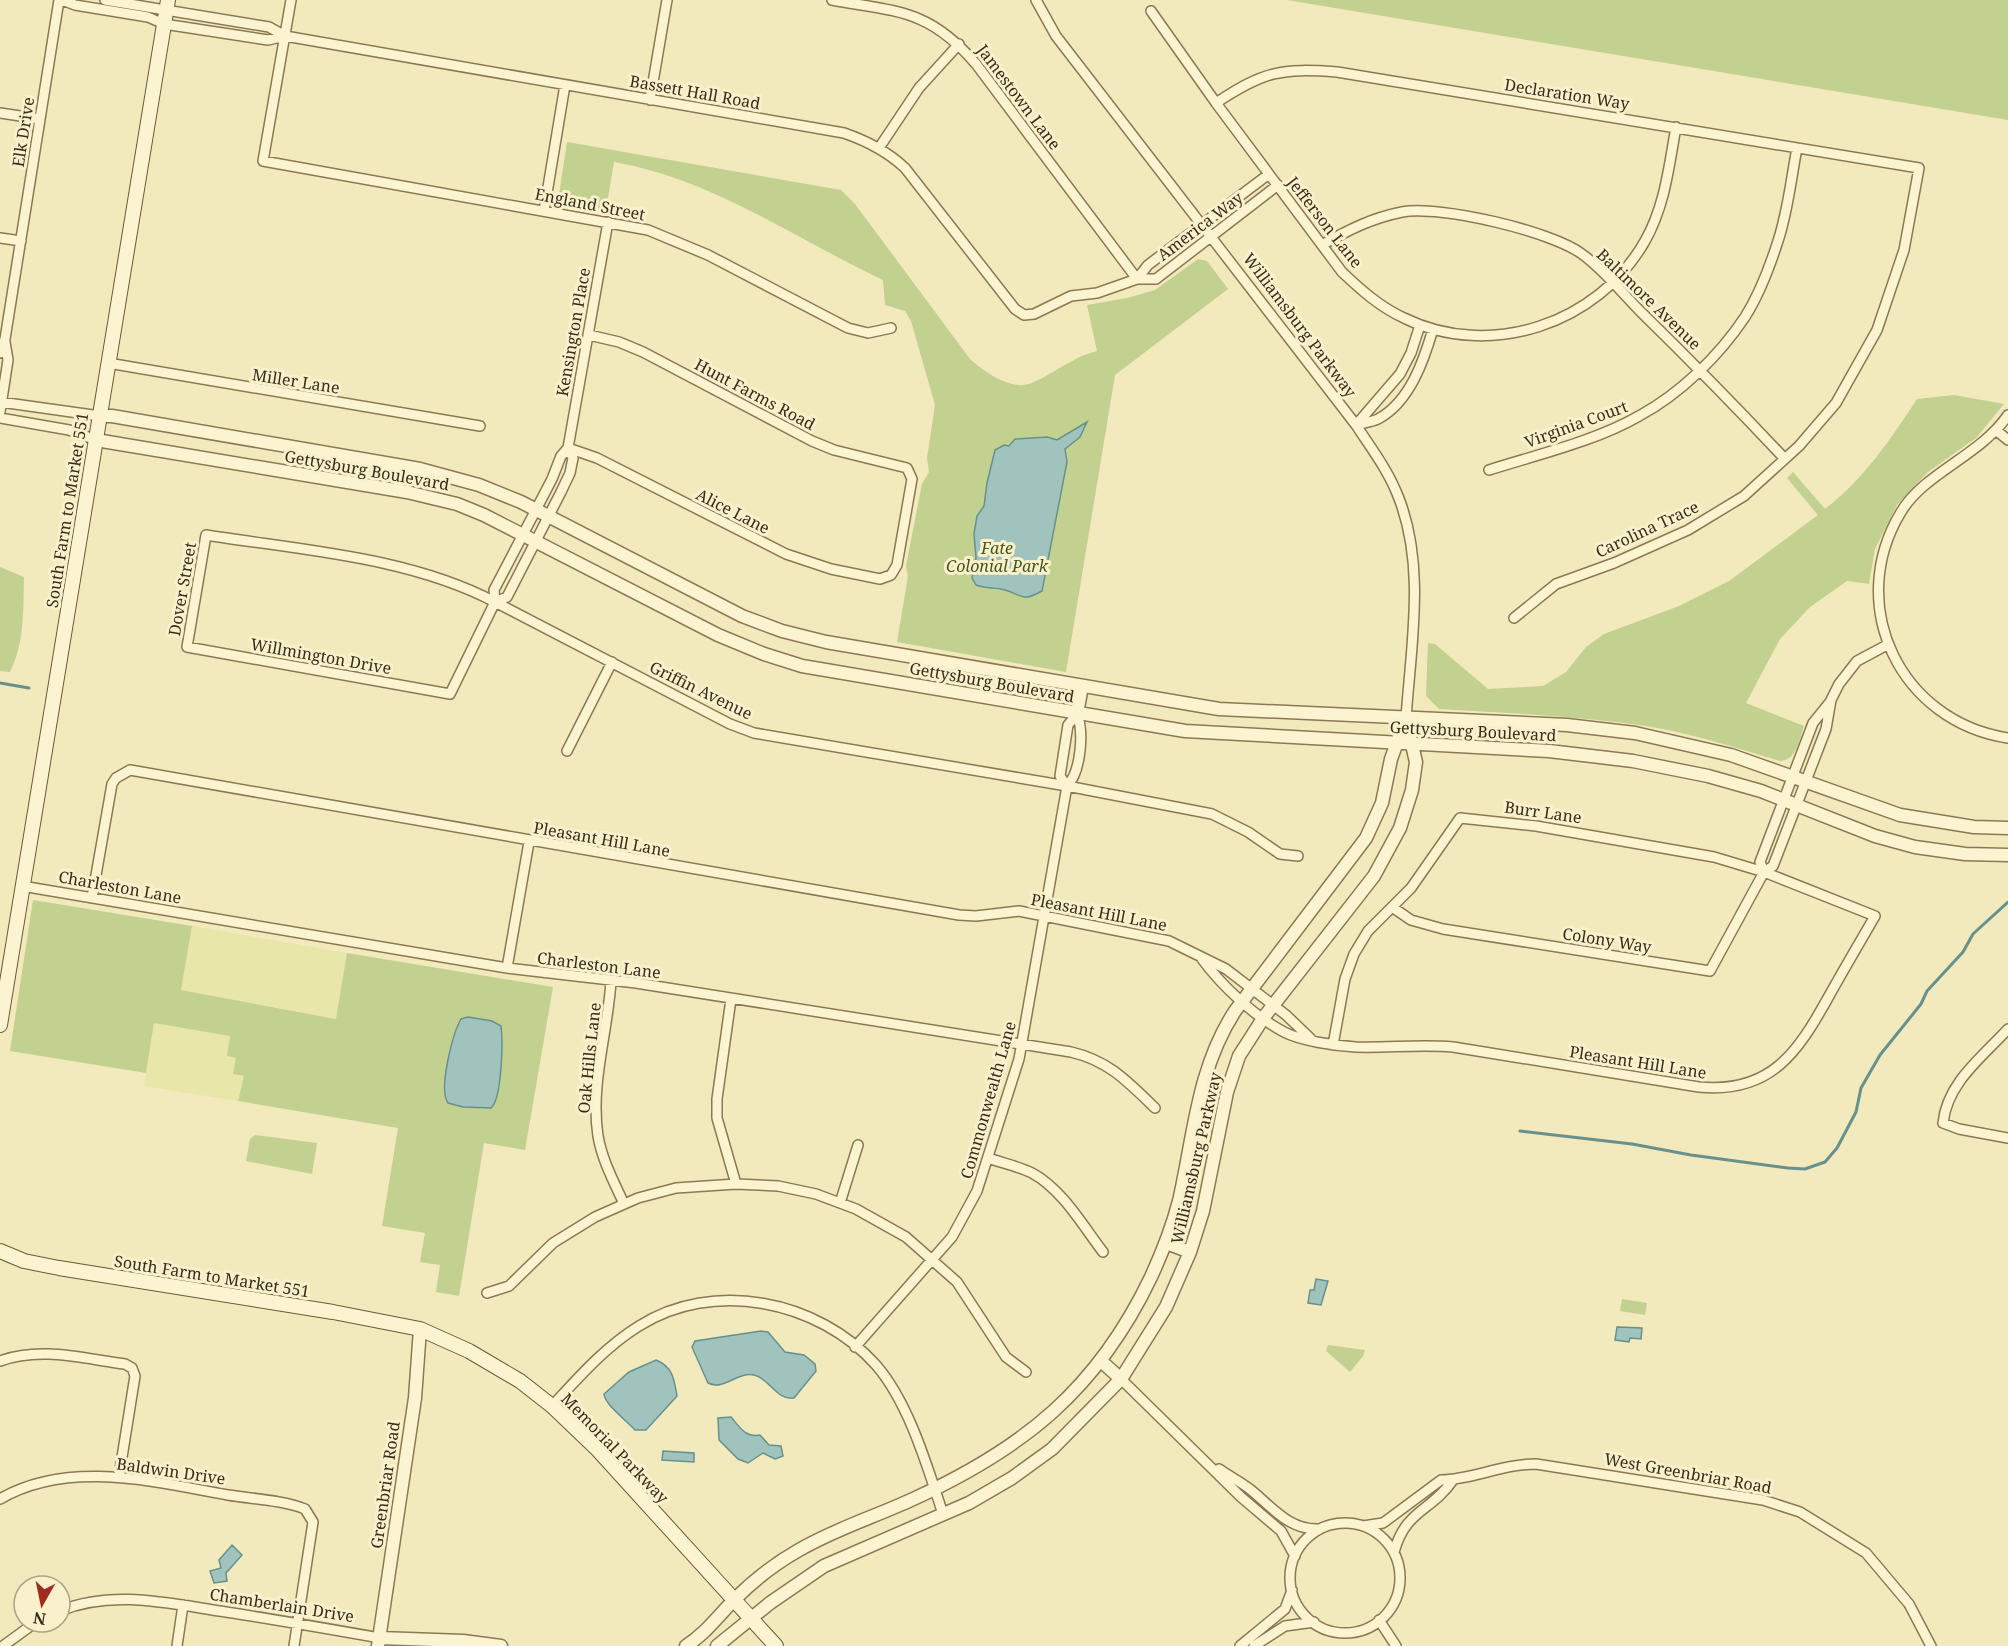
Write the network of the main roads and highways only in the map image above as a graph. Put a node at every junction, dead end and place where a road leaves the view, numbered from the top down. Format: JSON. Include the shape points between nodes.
{"nodes":[{"id":1,"x":167,"y":5,"type":"edge"},
{"id":2,"x":0,"y":1025,"type":"edge"},
{"id":3,"x":0,"y":1251,"type":"edge"},
{"id":4,"x":420,"y":1329,"type":"joint"},
{"id":5,"x":776,"y":1646,"type":"edge"}],
"edges":[{"from":1,"to":2,"type":"main road","name":"South Farm to Market 551"},
{"from":3,"to":4,"type":"main road","name":"South Farm to Market 551","via":[[59,1268]]},
{"from":4,"to":5,"type":"main road","name":"Memorial Parkway","via":[[469,1351],[520,1381],[552,1406],[598,1450]]}]}
